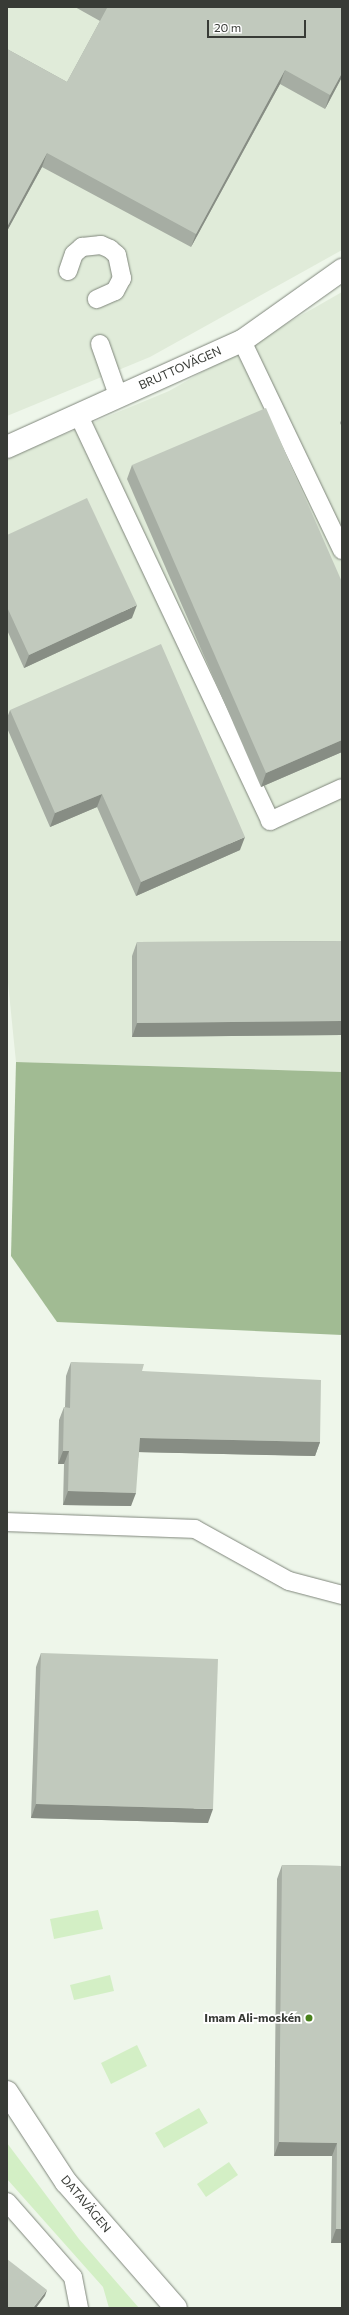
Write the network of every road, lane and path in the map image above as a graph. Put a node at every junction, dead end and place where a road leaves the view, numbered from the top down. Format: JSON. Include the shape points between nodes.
{"nodes":[{"id":1,"x":342,"y":270,"type":"edge"},
{"id":2,"x":68,"y":271,"type":"dead end"},
{"id":3,"x":98,"y":299,"type":"dead end"},
{"id":4,"x":242,"y":341,"type":"junction"},
{"id":5,"x":100,"y":344,"type":"dead end"},
{"id":6,"x":118,"y":395,"type":"junction"},
{"id":7,"x":78,"y":414,"type":"junction"},
{"id":8,"x":7,"y":447,"type":"edge"},
{"id":9,"x":342,"y":550,"type":"edge"},
{"id":10,"x":342,"y":788,"type":"edge"},
{"id":11,"x":7,"y":1522,"type":"edge"},
{"id":12,"x":342,"y":1594,"type":"edge"},
{"id":13,"x":7,"y":2092,"type":"edge"},
{"id":14,"x":7,"y":2202,"type":"edge"},
{"id":15,"x":79,"y":2308,"type":"edge"},
{"id":16,"x":176,"y":2308,"type":"edge"}],
"edges":[{"from":1,"to":4,"type":"street","name":"BRUTTOVÄGEN"},
{"from":2,"to":3,"type":"lane","via":[[74,254],[82,247],[101,245],[110,249],[122,268],[115,291]]},
{"from":4,"to":6,"type":"street","name":"BRUTTOVÄGEN"},
{"from":4,"to":9,"type":"lane"},
{"from":5,"to":6,"type":"lane"},
{"from":6,"to":7,"type":"street","name":"BRUTTOVÄGEN"},
{"from":7,"to":8,"type":"street","name":"BRUTTOVÄGEN"},
{"from":7,"to":10,"type":"lane","via":[[270,821]]},
{"from":11,"to":12,"type":"lane","via":[[194,1528],[289,1581]]},
{"from":13,"to":16,"type":"street","name":"DATAVÄGEN","via":[[66,2182]]},
{"from":14,"to":15,"type":"lane","via":[[74,2277]]}]}
